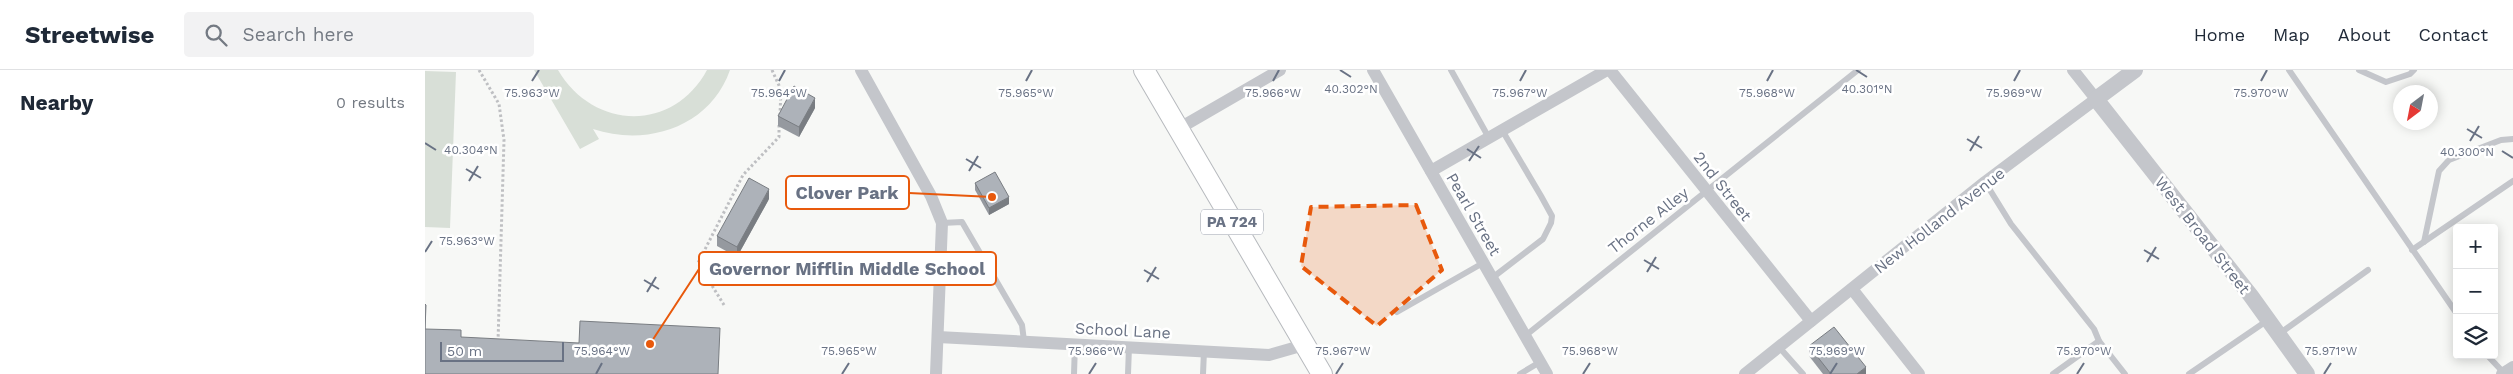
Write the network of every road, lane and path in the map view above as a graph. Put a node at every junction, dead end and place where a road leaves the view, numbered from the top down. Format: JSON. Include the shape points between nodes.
{"nodes":[{"id":1,"x":479,"y":70,"type":"edge"},
{"id":2,"x":772,"y":70,"type":"edge"},
{"id":3,"x":861,"y":70,"type":"edge"},
{"id":4,"x":1144,"y":70,"type":"edge"},
{"id":5,"x":1280,"y":70,"type":"edge"},
{"id":6,"x":1373,"y":70,"type":"edge"},
{"id":7,"x":1451,"y":70,"type":"edge"},
{"id":8,"x":1609,"y":70,"type":"edge"},
{"id":9,"x":1843,"y":70,"type":"edge"},
{"id":10,"x":1858,"y":70,"type":"edge"},
{"id":11,"x":2073,"y":70,"type":"edge"},
{"id":12,"x":2135,"y":70,"type":"edge"},
{"id":13,"x":2289,"y":70,"type":"edge"},
{"id":14,"x":2359,"y":70,"type":"edge"},
{"id":15,"x":2414,"y":70,"type":"edge"},
{"id":16,"x":1849,"y":77,"type":"junction"},
{"id":17,"x":2096,"y":99,"type":"junction"},
{"id":18,"x":1178,"y":129,"type":"junction"},
{"id":19,"x":1502,"y":130,"type":"junction"},
{"id":20,"x":1489,"y":138,"type":"junction"},
{"id":21,"x":2513,"y":139,"type":"edge"},
{"id":22,"x":1431,"y":171,"type":"junction"},
{"id":23,"x":2513,"y":181,"type":"edge"},
{"id":24,"x":1985,"y":182,"type":"junction"},
{"id":25,"x":1708,"y":192,"type":"junction"},
{"id":26,"x":942,"y":223,"type":"junction"},
{"id":27,"x":2424,"y":242,"type":"junction"},
{"id":28,"x":2412,"y":250,"type":"junction"},
{"id":29,"x":1483,"y":263,"type":"junction"},
{"id":30,"x":2368,"y":270,"type":"dead end"},
{"id":31,"x":1492,"y":278,"type":"junction"},
{"id":32,"x":1851,"y":289,"type":"junction"},
{"id":33,"x":723,"y":305,"type":"dead end"},
{"id":34,"x":2453,"y":308,"type":"edge"},
{"id":35,"x":1397,"y":312,"type":"dead end"},
{"id":36,"x":2269,"y":319,"type":"junction"},
{"id":37,"x":1811,"y":321,"type":"junction"},
{"id":38,"x":2279,"y":334,"type":"junction"},
{"id":39,"x":1525,"y":336,"type":"junction"},
{"id":40,"x":938,"y":337,"type":"junction"},
{"id":41,"x":2099,"y":341,"type":"junction"},
{"id":42,"x":1024,"y":342,"type":"junction"},
{"id":43,"x":1075,"y":344,"type":"junction"},
{"id":44,"x":498,"y":345,"type":"edge"},
{"id":45,"x":1305,"y":345,"type":"junction"},
{"id":46,"x":1129,"y":347,"type":"junction"},
{"id":47,"x":1779,"y":347,"type":"junction"},
{"id":48,"x":1204,"y":351,"type":"junction"},
{"id":49,"x":2491,"y":359,"type":"edge"},
{"id":50,"x":1540,"y":362,"type":"junction"},
{"id":51,"x":2506,"y":372,"type":"edge"},
{"id":52,"x":936,"y":374,"type":"edge"},
{"id":53,"x":1074,"y":374,"type":"edge"},
{"id":54,"x":1128,"y":374,"type":"edge"},
{"id":55,"x":1203,"y":374,"type":"edge"},
{"id":56,"x":1322,"y":374,"type":"edge"},
{"id":57,"x":1520,"y":374,"type":"edge"},
{"id":58,"x":1547,"y":374,"type":"edge"},
{"id":59,"x":1745,"y":374,"type":"edge"},
{"id":60,"x":1803,"y":374,"type":"edge"},
{"id":61,"x":1919,"y":374,"type":"edge"},
{"id":62,"x":2053,"y":374,"type":"edge"},
{"id":63,"x":2125,"y":374,"type":"edge"},
{"id":64,"x":2189,"y":374,"type":"edge"},
{"id":65,"x":2307,"y":374,"type":"edge"}],
"edges":[{"from":1,"to":44,"type":"path","via":[[499,104],[503,140]]},
{"from":2,"to":33,"type":"path","via":[[781,90],[779,137],[743,175],[698,263]]},
{"from":3,"to":26,"type":"street","via":[[931,196]]},
{"from":4,"to":18,"type":"main road","number":"PA 724"},
{"from":5,"to":18,"type":"street"},
{"from":6,"to":22,"type":"street","name":"Pearl Street"},
{"from":7,"to":20,"type":"lane"},
{"from":8,"to":19,"type":"street"},
{"from":8,"to":25,"type":"street","name":"2nd Street"},
{"from":9,"to":16,"type":"lane"},
{"from":10,"to":16,"type":"lane","name":"Thorne Alley"},
{"from":11,"to":17,"type":"street"},
{"from":12,"to":17,"type":"street","name":"New Holland Avenue"},
{"from":13,"to":28,"type":"lane"},
{"from":14,"to":15,"type":"lane","via":[[2386,82]]},
{"from":16,"to":25,"type":"lane","name":"Thorne Alley"},
{"from":17,"to":24,"type":"street","name":"New Holland Avenue"},
{"from":17,"to":36,"type":"street","name":"West Broad Street"},
{"from":18,"to":45,"type":"main road","number":"PA 724"},
{"from":19,"to":20,"type":"street"},
{"from":19,"to":31,"type":"lane","via":[[1552,216],[1543,239]]},
{"from":20,"to":22,"type":"street"},
{"from":21,"to":27,"type":"lane","via":[[2501,140],[2449,160],[2439,171]]},
{"from":22,"to":29,"type":"street","name":"Pearl Street"},
{"from":23,"to":27,"type":"lane"},
{"from":24,"to":32,"type":"street","name":"New Holland Avenue"},
{"from":24,"to":41,"type":"lane","via":[[2011,224],[2094,329]]},
{"from":25,"to":37,"type":"street","name":"2nd Street"},
{"from":25,"to":39,"type":"lane","name":"Thorne Alley"},
{"from":26,"to":40,"type":"street"},
{"from":26,"to":42,"type":"lane","via":[[962,222],[1022,325]]},
{"from":27,"to":28,"type":"lane"},
{"from":28,"to":34,"type":"lane"},
{"from":29,"to":31,"type":"street","name":"Pearl Street"},
{"from":29,"to":35,"type":"lane"},
{"from":30,"to":38,"type":"lane"},
{"from":31,"to":39,"type":"street","name":"Pearl Street"},
{"from":32,"to":37,"type":"street","name":"New Holland Avenue"},
{"from":32,"to":61,"type":"street"},
{"from":36,"to":38,"type":"street","name":"West Broad Street"},
{"from":36,"to":64,"type":"lane"},
{"from":37,"to":47,"type":"street","name":"New Holland Avenue"},
{"from":38,"to":65,"type":"street","name":"West Broad Street"},
{"from":39,"to":50,"type":"street","name":"Pearl Street"},
{"from":40,"to":42,"type":"street","name":"School Lane"},
{"from":40,"to":52,"type":"street"},
{"from":41,"to":62,"type":"lane"},
{"from":41,"to":63,"type":"lane"},
{"from":42,"to":43,"type":"street","name":"School Lane"},
{"from":43,"to":46,"type":"street","name":"School Lane"},
{"from":43,"to":53,"type":"lane"},
{"from":45,"to":48,"type":"street","name":"School Lane","via":[[1269,355]]},
{"from":45,"to":56,"type":"main road","number":"PA 724"},
{"from":46,"to":48,"type":"street","name":"School Lane"},
{"from":46,"to":54,"type":"lane"},
{"from":47,"to":59,"type":"street","name":"New Holland Avenue"},
{"from":47,"to":60,"type":"lane"},
{"from":48,"to":55,"type":"lane"},
{"from":49,"to":51,"type":"lane"},
{"from":50,"to":57,"type":"lane"},
{"from":50,"to":58,"type":"street","name":"Pearl Street"}]}
